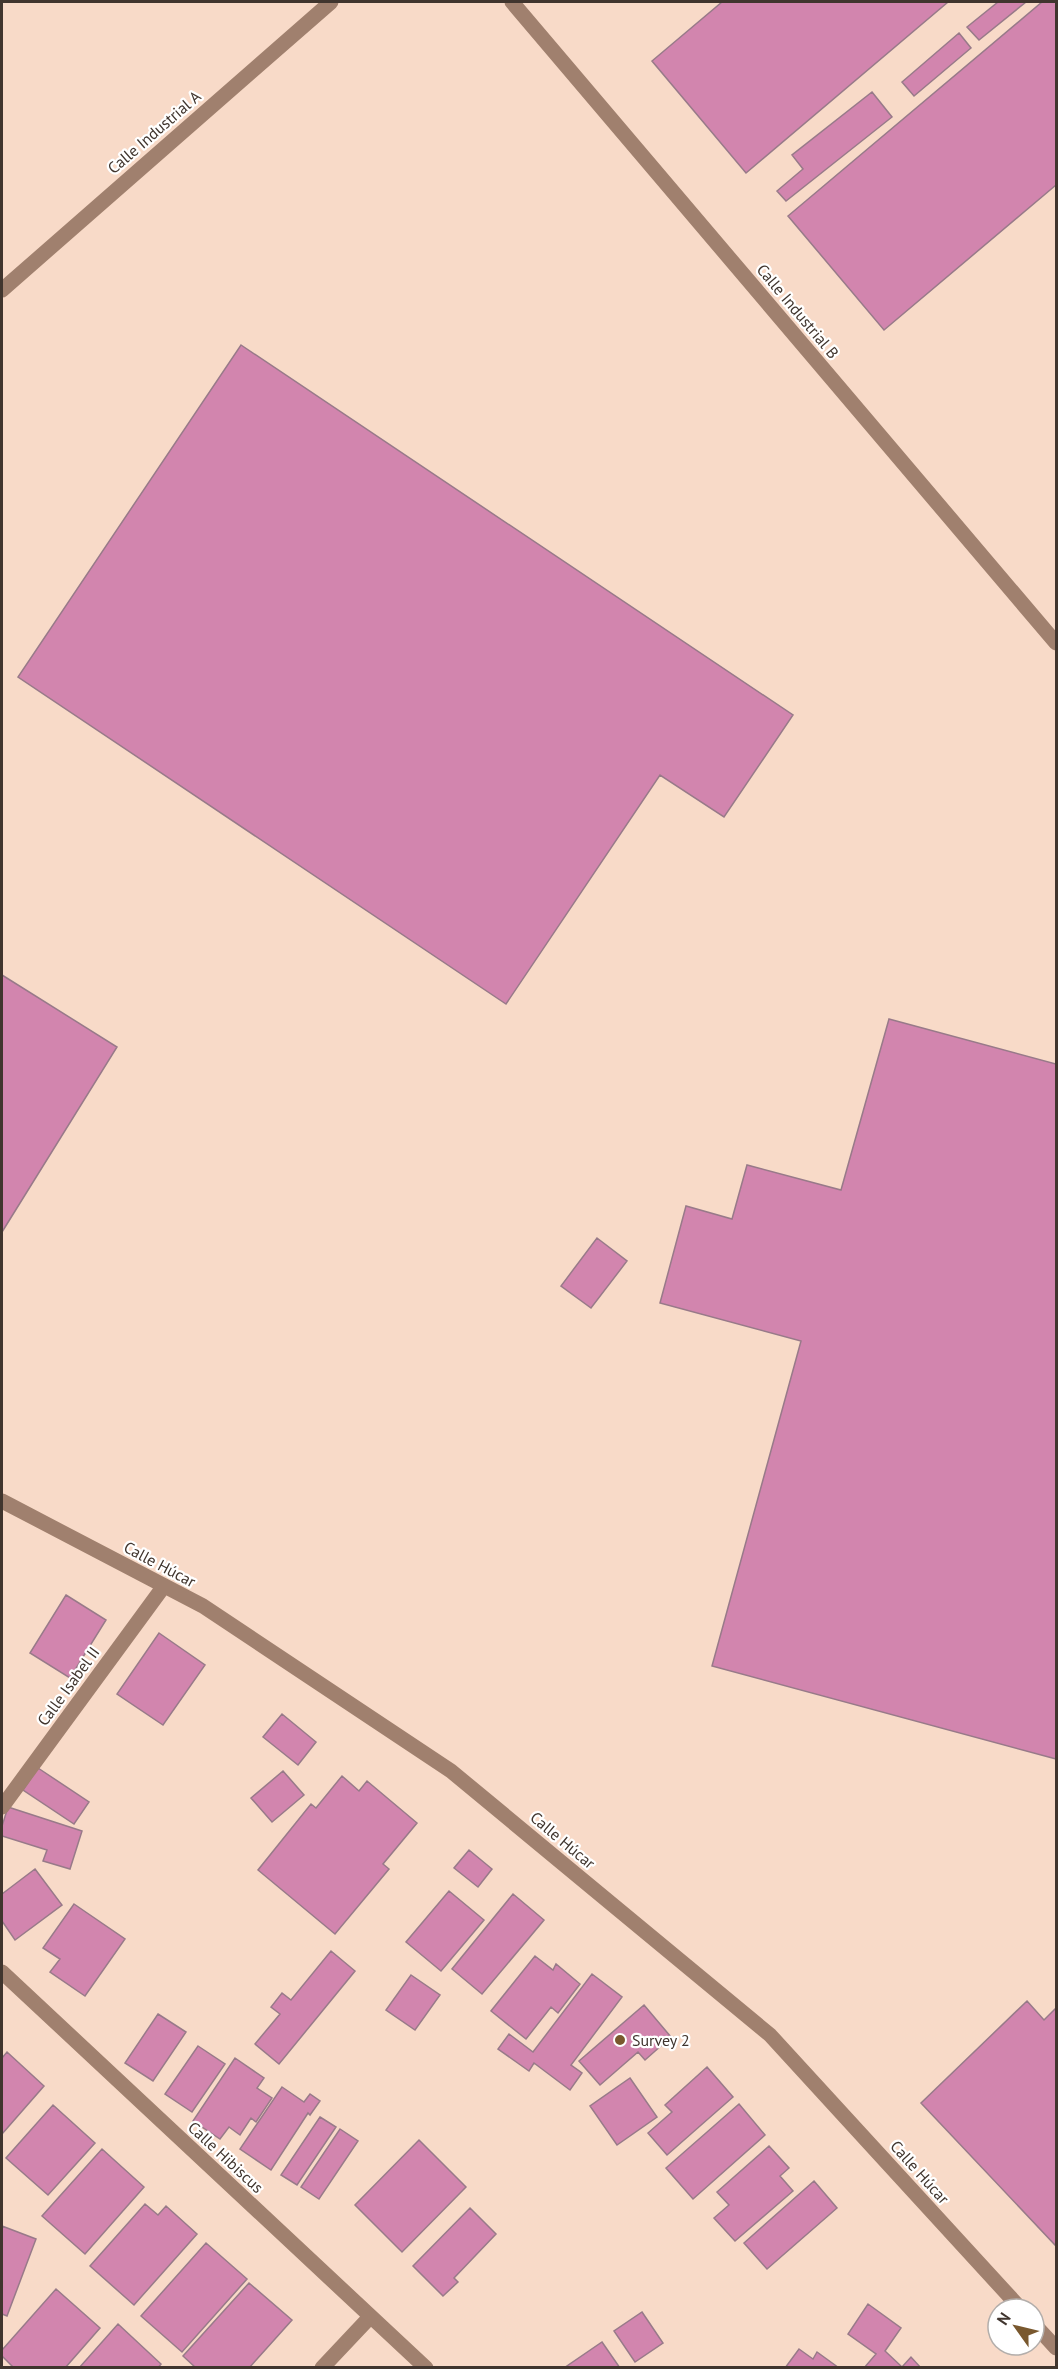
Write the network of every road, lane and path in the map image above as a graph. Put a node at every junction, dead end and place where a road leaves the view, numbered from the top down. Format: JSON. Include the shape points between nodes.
{"nodes":[{"id":1,"x":331,"y":2,"type":"edge"},
{"id":2,"x":512,"y":2,"type":"edge"},
{"id":3,"x":2,"y":290,"type":"edge"},
{"id":4,"x":1056,"y":643,"type":"edge"},
{"id":5,"x":2,"y":1501,"type":"edge"},
{"id":6,"x":164,"y":1586,"type":"junction"},
{"id":7,"x":2,"y":1806,"type":"edge"},
{"id":8,"x":2,"y":1972,"type":"edge"},
{"id":9,"x":1010,"y":2297,"type":"edge"},
{"id":10,"x":370,"y":2316,"type":"junction"},
{"id":11,"x":322,"y":2367,"type":"edge"},
{"id":12,"x":426,"y":2367,"type":"edge"}],
"edges":[{"from":1,"to":3,"type":"street","name":"Calle Industrial A"},
{"from":2,"to":4,"type":"street","name":"Calle Industrial B"},
{"from":5,"to":6,"type":"street","name":"Calle Húcar"},
{"from":6,"to":7,"type":"street","name":"Calle Isabel II"},
{"from":6,"to":9,"type":"street","name":"Calle Húcar","via":[[203,1606],[451,1772],[770,2035]]},
{"from":8,"to":10,"type":"street","name":"Calle Hibiscus"},
{"from":10,"to":11,"type":"street"},
{"from":10,"to":12,"type":"street","name":"Calle Hibiscus"}]}
